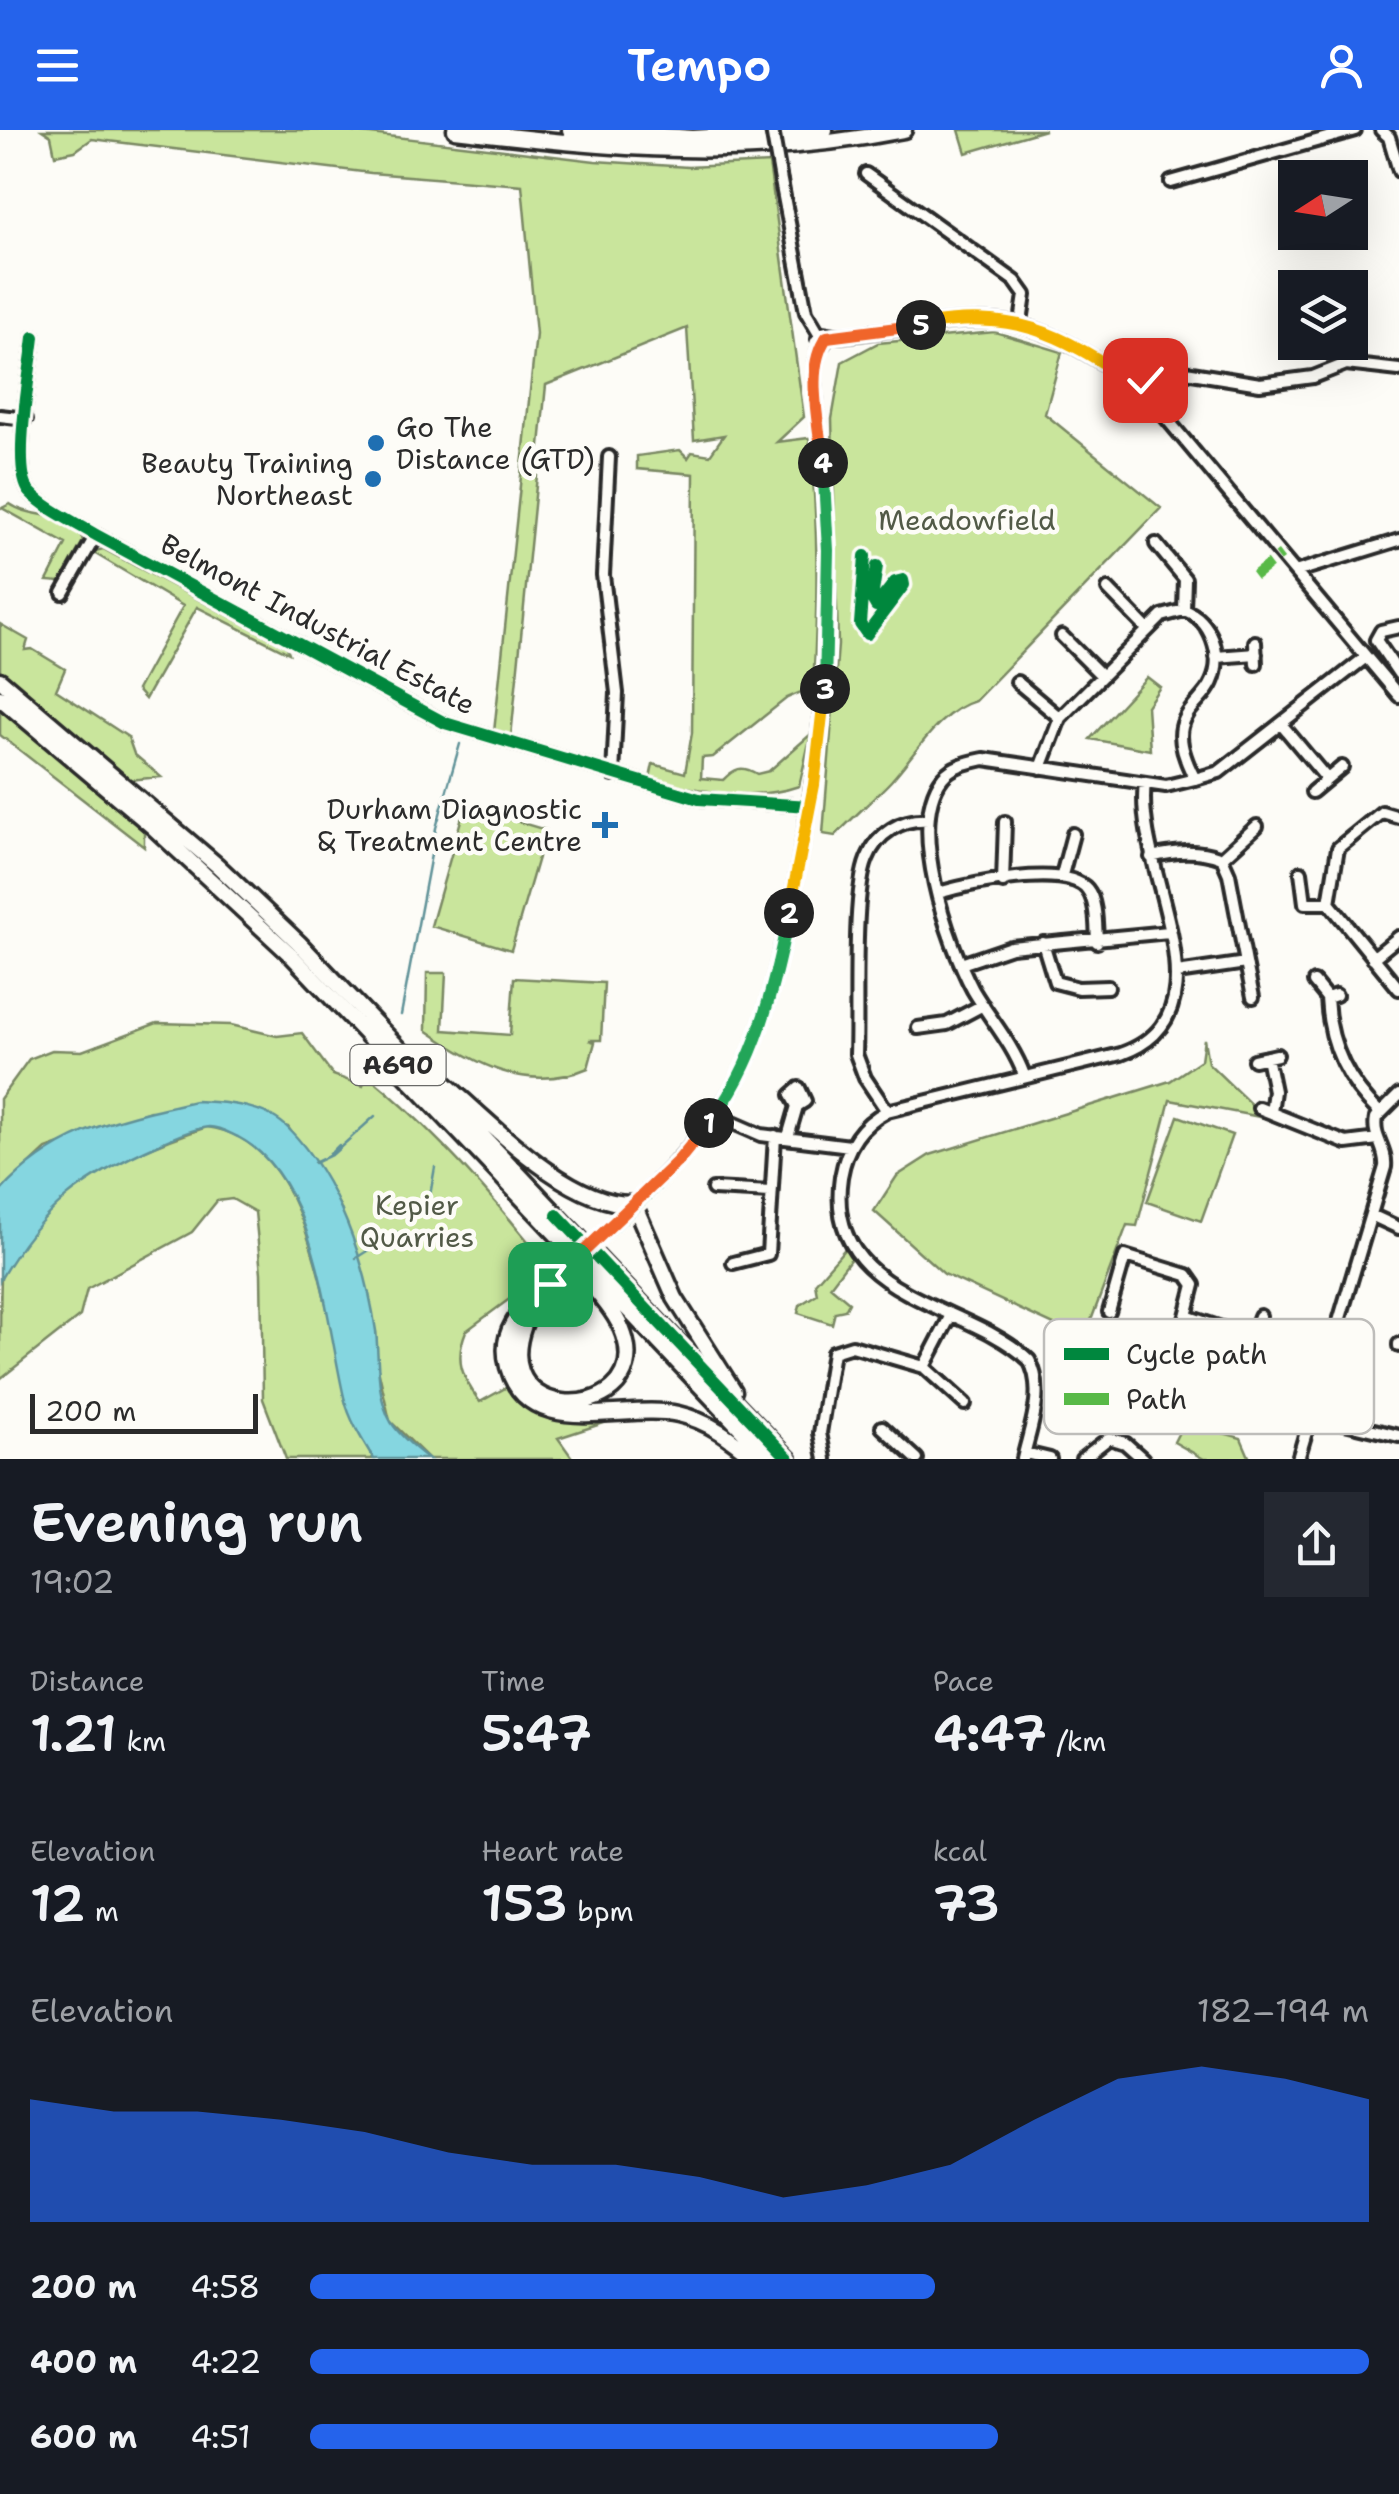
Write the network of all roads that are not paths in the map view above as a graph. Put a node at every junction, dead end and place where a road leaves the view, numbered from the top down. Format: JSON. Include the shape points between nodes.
{"nodes":[{"id":1,"x":454,"y":130,"type":"edge"},
{"id":2,"x":570,"y":130,"type":"edge"},
{"id":3,"x":772,"y":130,"type":"edge"},
{"id":4,"x":824,"y":130,"type":"edge"},
{"id":5,"x":904,"y":130,"type":"edge"},
{"id":6,"x":1355,"y":130,"type":"edge"},
{"id":7,"x":1381,"y":130,"type":"edge"},
{"id":8,"x":1399,"y":171,"type":"edge"},
{"id":9,"x":866,"y":174,"type":"dead end"},
{"id":10,"x":1171,"y":182,"type":"dead end"},
{"id":11,"x":1021,"y":322,"type":"junction"},
{"id":12,"x":34,"y":337,"type":"dead end"},
{"id":13,"x":822,"y":338,"type":"junction"},
{"id":14,"x":1399,"y":370,"type":"edge"},
{"id":15,"x":1147,"y":388,"type":"junction"},
{"id":16,"x":0,"y":416,"type":"edge"},
{"id":17,"x":26,"y":420,"type":"junction"},
{"id":18,"x":609,"y":458,"type":"dead end"},
{"id":19,"x":96,"y":535,"type":"junction"},
{"id":20,"x":1399,"y":540,"type":"edge"},
{"id":21,"x":1156,"y":544,"type":"dead end"},
{"id":22,"x":1295,"y":572,"type":"junction"},
{"id":23,"x":1108,"y":589,"type":"dead end"},
{"id":24,"x":62,"y":593,"type":"dead end"},
{"id":25,"x":1184,"y":610,"type":"junction"},
{"id":26,"x":1399,"y":627,"type":"edge"},
{"id":27,"x":1147,"y":629,"type":"junction"},
{"id":28,"x":1062,"y":636,"type":"dead end"},
{"id":29,"x":1255,"y":653,"type":"dead end"},
{"id":30,"x":1366,"y":657,"type":"junction"},
{"id":31,"x":1216,"y":658,"type":"junction"},
{"id":32,"x":1399,"y":674,"type":"edge"},
{"id":33,"x":1101,"y":676,"type":"junction"},
{"id":34,"x":0,"y":680,"type":"edge"},
{"id":35,"x":1017,"y":682,"type":"dead end"},
{"id":36,"x":1399,"y":696,"type":"edge"},
{"id":37,"x":0,"y":698,"type":"edge"},
{"id":38,"x":1060,"y":718,"type":"junction"},
{"id":39,"x":1281,"y":724,"type":"junction"},
{"id":40,"x":1342,"y":767,"type":"dead end"},
{"id":41,"x":1041,"y":768,"type":"junction"},
{"id":42,"x":613,"y":775,"type":"junction"},
{"id":43,"x":1194,"y":779,"type":"junction"},
{"id":44,"x":1327,"y":779,"type":"junction"},
{"id":45,"x":1145,"y":783,"type":"junction"},
{"id":46,"x":1312,"y":792,"type":"dead end"},
{"id":47,"x":810,"y":806,"type":"junction"},
{"id":48,"x":1399,"y":817,"type":"edge"},
{"id":49,"x":928,"y":820,"type":"junction"},
{"id":50,"x":1004,"y":822,"type":"dead end"},
{"id":51,"x":1256,"y":826,"type":"dead end"},
{"id":52,"x":1072,"y":834,"type":"dead end"},
{"id":53,"x":1151,"y":857,"type":"junction"},
{"id":54,"x":1222,"y":858,"type":"junction"},
{"id":55,"x":1302,"y":872,"type":"dead end"},
{"id":56,"x":1062,"y":874,"type":"junction"},
{"id":57,"x":1003,"y":882,"type":"junction"},
{"id":58,"x":938,"y":893,"type":"junction"},
{"id":59,"x":1330,"y":906,"type":"junction"},
{"id":60,"x":1169,"y":932,"type":"junction"},
{"id":61,"x":1399,"y":937,"type":"edge"},
{"id":62,"x":1098,"y":942,"type":"junction"},
{"id":63,"x":1043,"y":944,"type":"junction"},
{"id":64,"x":1373,"y":958,"type":"junction"},
{"id":65,"x":1246,"y":963,"type":"junction"},
{"id":66,"x":962,"y":964,"type":"junction"},
{"id":67,"x":1177,"y":974,"type":"junction"},
{"id":68,"x":1314,"y":982,"type":"dead end"},
{"id":69,"x":1108,"y":987,"type":"dead end"},
{"id":70,"x":1399,"y":989,"type":"edge"},
{"id":71,"x":1253,"y":997,"type":"dead end"},
{"id":72,"x":359,"y":1005,"type":"junction"},
{"id":73,"x":983,"y":1005,"type":"junction"},
{"id":74,"x":917,"y":1029,"type":"dead end"},
{"id":75,"x":1254,"y":1060,"type":"dead end"},
{"id":76,"x":1024,"y":1075,"type":"junction"},
{"id":77,"x":1399,"y":1095,"type":"edge"},
{"id":78,"x":797,"y":1106,"type":"dead end"},
{"id":79,"x":887,"y":1111,"type":"junction"},
{"id":80,"x":1379,"y":1112,"type":"junction"},
{"id":81,"x":715,"y":1115,"type":"junction"},
{"id":82,"x":775,"y":1136,"type":"junction"},
{"id":83,"x":788,"y":1137,"type":"junction"},
{"id":84,"x":1378,"y":1139,"type":"junction"},
{"id":85,"x":850,"y":1146,"type":"junction"},
{"id":86,"x":1399,"y":1149,"type":"edge"},
{"id":87,"x":1385,"y":1153,"type":"junction"},
{"id":88,"x":712,"y":1189,"type":"dead end"},
{"id":89,"x":771,"y":1192,"type":"junction"},
{"id":90,"x":634,"y":1204,"type":"junction"},
{"id":91,"x":1371,"y":1215,"type":"junction"},
{"id":92,"x":548,"y":1225,"type":"junction"},
{"id":93,"x":1399,"y":1228,"type":"edge"},
{"id":94,"x":733,"y":1263,"type":"dead end"},
{"id":95,"x":550,"y":1285,"type":"junction"},
{"id":96,"x":1109,"y":1312,"type":"dead end"},
{"id":97,"x":1186,"y":1316,"type":"junction"},
{"id":98,"x":1260,"y":1316,"type":"dead end"},
{"id":99,"x":950,"y":1317,"type":"junction"},
{"id":100,"x":1185,"y":1319,"type":"edge"},
{"id":101,"x":1195,"y":1319,"type":"edge"},
{"id":102,"x":1259,"y":1319,"type":"edge"},
{"id":103,"x":1340,"y":1319,"type":"edge"},
{"id":104,"x":924,"y":1368,"type":"junction"},
{"id":105,"x":965,"y":1404,"type":"dead end"},
{"id":106,"x":882,"y":1427,"type":"dead end"},
{"id":107,"x":1374,"y":1430,"type":"edge"},
{"id":108,"x":1305,"y":1434,"type":"edge"},
{"id":109,"x":1399,"y":1436,"type":"edge"},
{"id":110,"x":770,"y":1440,"type":"junction"},
{"id":111,"x":1024,"y":1456,"type":"edge"},
{"id":112,"x":756,"y":1459,"type":"edge"},
{"id":113,"x":770,"y":1459,"type":"edge"},
{"id":114,"x":789,"y":1459,"type":"edge"},
{"id":115,"x":825,"y":1459,"type":"edge"},
{"id":116,"x":916,"y":1459,"type":"edge"},
{"id":117,"x":1050,"y":1459,"type":"edge"},
{"id":118,"x":1082,"y":1459,"type":"edge"},
{"id":119,"x":1143,"y":1459,"type":"edge"},
{"id":120,"x":1298,"y":1459,"type":"edge"}],
"edges":[{"from":1,"to":5,"type":"highway","via":[[693,152],[821,144]]},
{"from":2,"to":4,"type":"highway","via":[[693,138]]},
{"from":3,"to":13,"type":"street","bridge":true,"via":[[806,312]]},
{"from":6,"to":10,"type":"street"},
{"from":7,"to":8,"type":"street"},
{"from":9,"to":11,"type":"street","via":[[1015,282],[1025,296]]},
{"from":11,"to":13,"type":"street","via":[[977,318]]},
{"from":11,"to":15,"type":"street","via":[[1058,335],[1133,382],[1142,378]]},
{"from":12,"to":17,"type":"street","name":"Belmont Industrial Estate"},
{"from":13,"to":47,"type":"street","via":[[814,365],[828,623]]},
{"from":14,"to":15,"type":"street","via":[[1346,364],[1313,377],[1260,384],[1173,370]]},
{"from":15,"to":22,"type":"street"},
{"from":16,"to":17,"type":"street"},
{"from":17,"to":19,"type":"street","name":"Belmont Industrial Estate","via":[[24,484]]},
{"from":18,"to":42,"type":"street","via":[[603,576],[618,708]]},
{"from":19,"to":24,"type":"street"},
{"from":19,"to":42,"type":"street","name":"Belmont Industrial Estate","via":[[424,714]]},
{"from":20,"to":22,"type":"street"},
{"from":21,"to":25,"type":"street","via":[[1185,579]]},
{"from":22,"to":30,"type":"street"},
{"from":23,"to":27,"type":"street"},
{"from":25,"to":27,"type":"street"},
{"from":25,"to":31,"type":"street","via":[[1201,619]]},
{"from":26,"to":32,"type":"street","via":[[1376,640]]},
{"from":27,"to":33,"type":"street"},
{"from":28,"to":33,"type":"street"},
{"from":29,"to":31,"type":"street"},
{"from":30,"to":36,"type":"street"},
{"from":30,"to":39,"type":"street"},
{"from":31,"to":43,"type":"street","via":[[1212,684],[1180,732]]},
{"from":33,"to":38,"type":"street"},
{"from":34,"to":72,"type":"highway","number":"A690","via":[[218,866]]},
{"from":35,"to":38,"type":"street"},
{"from":37,"to":92,"type":"highway","number":"A690","via":[[291,955]]},
{"from":38,"to":41,"type":"street"},
{"from":39,"to":43,"type":"street","via":[[1219,772]]},
{"from":39,"to":44,"type":"street"},
{"from":40,"to":44,"type":"street"},
{"from":41,"to":45,"type":"street"},
{"from":41,"to":49,"type":"street","via":[[984,759],[962,764],[944,775]]},
{"from":42,"to":47,"type":"street","name":"Belmont Industrial Estate","via":[[715,802]]},
{"from":43,"to":45,"type":"street"},
{"from":44,"to":46,"type":"street"},
{"from":45,"to":53,"type":"street"},
{"from":47,"to":81,"type":"street","via":[[764,1014]]},
{"from":48,"to":59,"type":"street","via":[[1382,812],[1338,848]]},
{"from":49,"to":58,"type":"street"},
{"from":49,"to":79,"type":"street","via":[[911,818],[880,838],[862,874],[856,1054]]},
{"from":50,"to":57,"type":"street"},
{"from":51,"to":54,"type":"street"},
{"from":52,"to":56,"type":"street"},
{"from":53,"to":54,"type":"street","via":[[1190,850]]},
{"from":53,"to":60,"type":"street"},
{"from":54,"to":65,"type":"street"},
{"from":55,"to":59,"type":"street","via":[[1306,903]]},
{"from":56,"to":57,"type":"street"},
{"from":56,"to":62,"type":"street","via":[[1091,892]]},
{"from":57,"to":58,"type":"street"},
{"from":58,"to":66,"type":"street"},
{"from":59,"to":64,"type":"street"},
{"from":60,"to":62,"type":"street"},
{"from":60,"to":67,"type":"street"},
{"from":61,"to":64,"type":"street"},
{"from":62,"to":63,"type":"street"},
{"from":63,"to":66,"type":"street"},
{"from":63,"to":69,"type":"street","via":[[1055,982]]},
{"from":64,"to":70,"type":"street"},
{"from":65,"to":67,"type":"street"},
{"from":65,"to":71,"type":"street"},
{"from":66,"to":73,"type":"street"},
{"from":67,"to":76,"type":"street","via":[[1170,1019],[1150,1040],[1121,1054]]},
{"from":68,"to":80,"type":"street","via":[[1332,996],[1344,1072]]},
{"from":72,"to":90,"type":"highway","via":[[539,1163],[604,1202]]},
{"from":72,"to":110,"type":"highway","number":"A690"},
{"from":73,"to":74,"type":"street","via":[[947,1024]]},
{"from":73,"to":76,"type":"street"},
{"from":75,"to":84,"type":"street","via":[[1272,1056],[1274,1092],[1265,1110],[1346,1143]]},
{"from":76,"to":79,"type":"street"},
{"from":77,"to":80,"type":"street"},
{"from":78,"to":83,"type":"street"},
{"from":79,"to":85,"type":"street"},
{"from":80,"to":84,"type":"street"},
{"from":81,"to":82,"type":"street","via":[[748,1132]]},
{"from":81,"to":90,"type":"street"},
{"from":82,"to":83,"type":"street"},
{"from":82,"to":89,"type":"street"},
{"from":83,"to":85,"type":"street"},
{"from":84,"to":87,"type":"street"},
{"from":85,"to":99,"type":"street","via":[[840,1190],[848,1236],[894,1286]]},
{"from":86,"to":87,"type":"street"},
{"from":87,"to":91,"type":"street"},
{"from":88,"to":89,"type":"street"},
{"from":89,"to":94,"type":"street","via":[[768,1254]]},
{"from":90,"to":95,"type":"street","bridge":true},
{"from":90,"to":110,"type":"highway","via":[[694,1332]]},
{"from":91,"to":93,"type":"street"},
{"from":91,"to":103,"type":"street"},
{"from":92,"to":95,"type":"highway","via":[[623,1331],[622,1373],[604,1395],[576,1405],[547,1400],[526,1380],[516,1353],[517,1338]]},
{"from":92,"to":113,"type":"highway","number":"A690"},
{"from":95,"to":112,"type":"highway","via":[[515,1316],[506,1340],[508,1366],[530,1399],[564,1414],[656,1410],[687,1416],[716,1428]]},
{"from":96,"to":97,"type":"street","via":[[1125,1256],[1187,1275],[1194,1286]]},
{"from":97,"to":100,"type":"street"},
{"from":97,"to":101,"type":"street"},
{"from":98,"to":102,"type":"street"},
{"from":99,"to":104,"type":"street"},
{"from":99,"to":111,"type":"street","via":[[1021,1352],[1034,1368],[1037,1396]]},
{"from":104,"to":105,"type":"street"},
{"from":104,"to":115,"type":"street","via":[[852,1346],[833,1352],[820,1433]]},
{"from":106,"to":116,"type":"street"},
{"from":107,"to":109,"type":"street"},
{"from":108,"to":120,"type":"street"},
{"from":110,"to":114,"type":"highway","number":"A690"},
{"from":111,"to":117,"type":"street"},
{"from":118,"to":119,"type":"street","via":[[1109,1438]]}]}
